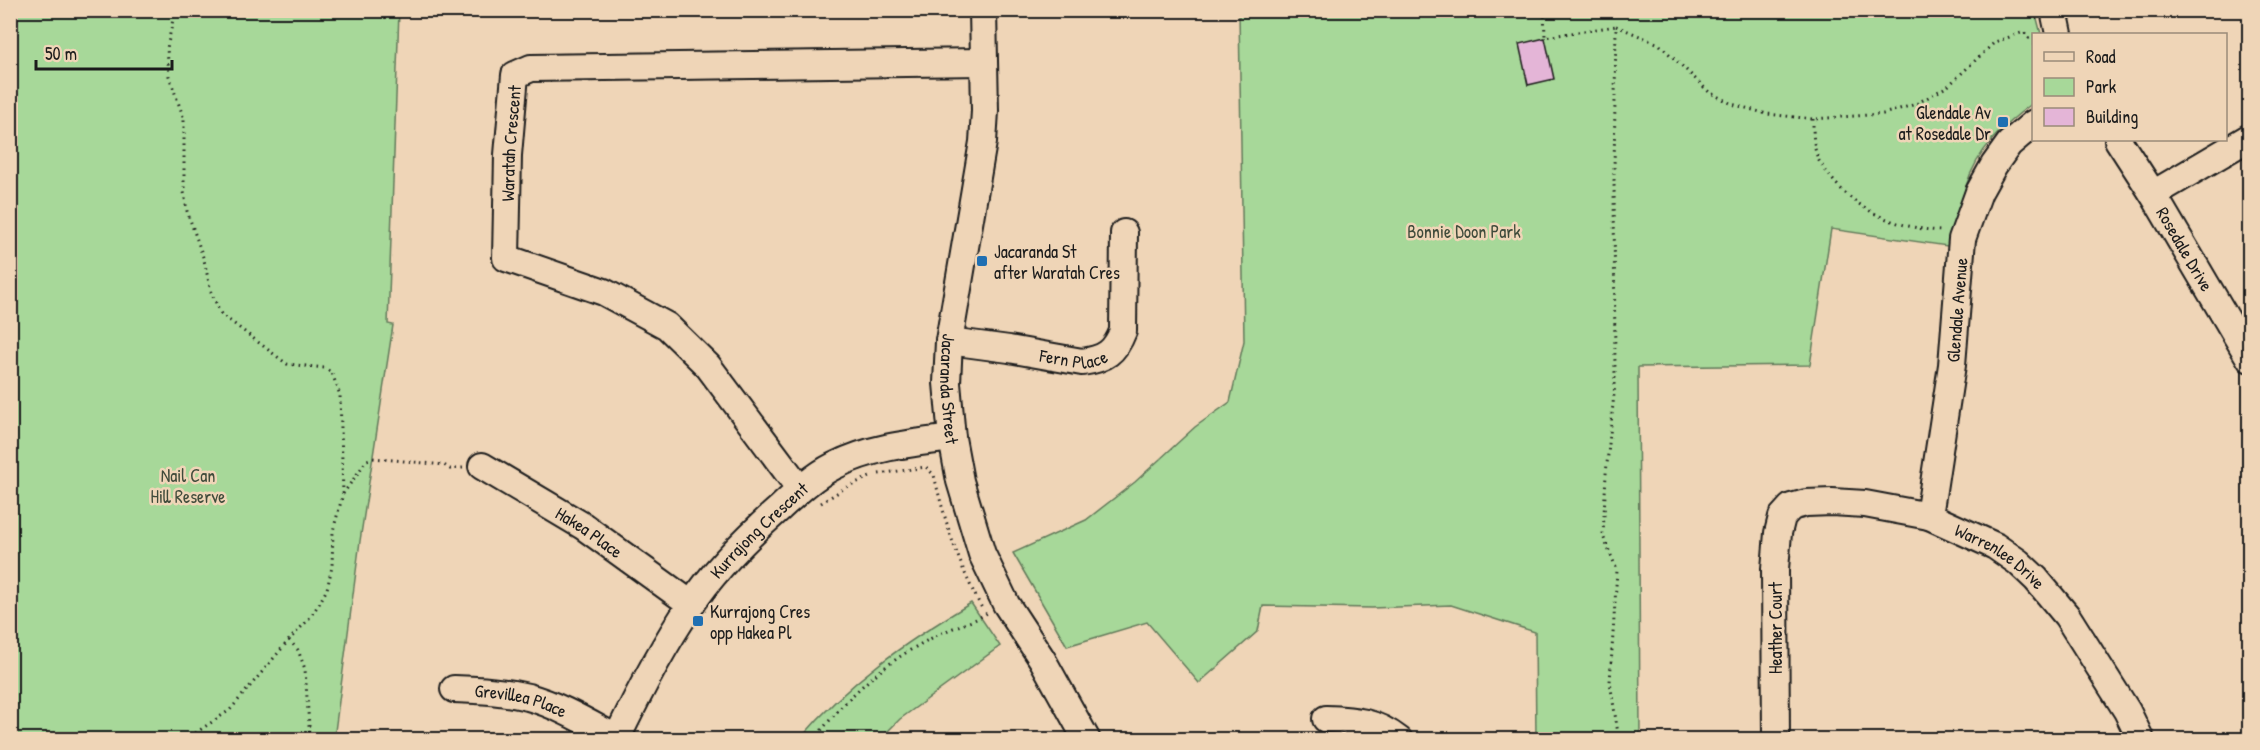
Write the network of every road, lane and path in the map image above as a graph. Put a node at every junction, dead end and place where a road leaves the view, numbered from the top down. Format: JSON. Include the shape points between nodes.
{"nodes":[{"id":1,"x":175,"y":10,"type":"edge"},
{"id":2,"x":983,"y":10,"type":"edge"},
{"id":3,"x":1544,"y":10,"type":"edge"},
{"id":4,"x":2054,"y":10,"type":"edge"},
{"id":5,"x":1616,"y":26,"type":"junction"},
{"id":6,"x":2059,"y":33,"type":"edge"},
{"id":7,"x":2032,"y":37,"type":"edge"},
{"id":8,"x":983,"y":62,"type":"junction"},
{"id":9,"x":1813,"y":119,"type":"junction"},
{"id":10,"x":2032,"y":125,"type":"edge"},
{"id":11,"x":2250,"y":137,"type":"edge"},
{"id":12,"x":2119,"y":141,"type":"edge"},
{"id":13,"x":2153,"y":194,"type":"junction"},
{"id":14,"x":1124,"y":233,"type":"dead end"},
{"id":15,"x":1962,"y":238,"type":"junction"},
{"id":16,"x":949,"y":341,"type":"junction"},
{"id":17,"x":2250,"y":358,"type":"edge"},
{"id":18,"x":952,"y":438,"type":"junction"},
{"id":19,"x":482,"y":466,"type":"joint"},
{"id":20,"x":343,"y":494,"type":"junction"},
{"id":21,"x":810,"y":496,"type":"junction"},
{"id":22,"x":1929,"y":516,"type":"junction"},
{"id":23,"x":1782,"y":517,"type":"joint"},
{"id":24,"x":691,"y":604,"type":"junction"},
{"id":25,"x":995,"y":609,"type":"junction"},
{"id":26,"x":289,"y":640,"type":"junction"},
{"id":27,"x":454,"y":689,"type":"dead end"},
{"id":28,"x":1326,"y":719,"type":"dead end"},
{"id":29,"x":616,"y":739,"type":"edge"},
{"id":30,"x":186,"y":740,"type":"edge"},
{"id":31,"x":310,"y":740,"type":"edge"},
{"id":32,"x":814,"y":740,"type":"edge"},
{"id":33,"x":1087,"y":740,"type":"edge"},
{"id":34,"x":1399,"y":740,"type":"edge"},
{"id":35,"x":1619,"y":740,"type":"edge"},
{"id":36,"x":1776,"y":740,"type":"edge"},
{"id":37,"x":2141,"y":740,"type":"edge"}],
"edges":[{"from":1,"to":20,"type":"path","via":[[167,48],[169,76],[184,119],[187,211],[211,292],[221,314],[287,364],[325,368],[332,373],[340,395]]},
{"from":2,"to":8,"type":"street","name":"Jacaranda Street"},
{"from":3,"to":5,"type":"path","via":[[1545,37]]},
{"from":4,"to":6,"type":"street"},
{"from":5,"to":9,"type":"path","via":[[1659,44],[1708,92],[1732,104],[1767,114]]},
{"from":5,"to":35,"type":"path","via":[[1615,384],[1603,536],[1617,570],[1610,682]]},
{"from":7,"to":9,"type":"path","via":[[2024,32],[1995,42],[1948,86],[1908,107],[1883,114]]},
{"from":8,"to":16,"type":"street","name":"Jacaranda Street","via":[[983,142]]},
{"from":8,"to":21,"type":"street","name":"Waratah Crescent","via":[[531,68],[515,75],[508,155],[506,258],[604,292],[667,326],[708,366]]},
{"from":9,"to":15,"type":"path","via":[[1817,158],[1842,192],[1893,223],[1920,230],[1956,232]]},
{"from":10,"to":15,"type":"street","name":"Glendale Avenue","via":[[2009,144],[1994,165]]},
{"from":11,"to":13,"type":"street"},
{"from":12,"to":13,"type":"street","name":"Rosedale Drive"},
{"from":13,"to":17,"type":"street","name":"Rosedale Drive"},
{"from":14,"to":16,"type":"street","name":"Fern Place","via":[[1123,331],[1112,351],[1082,362]]},
{"from":15,"to":22,"type":"street","name":"Glendale Avenue","via":[[1952,364]]},
{"from":16,"to":18,"type":"street","name":"Jacaranda Street","via":[[946,383]]},
{"from":18,"to":21,"type":"street","name":"Kurrajong Crescent","via":[[870,451],[833,467]]},
{"from":18,"to":25,"type":"street","name":"Jacaranda Street"},
{"from":19,"to":20,"type":"path","via":[[450,469],[444,465],[373,458],[367,460]]},
{"from":19,"to":24,"type":"street","name":"Hakea Place","via":[[583,526]]},
{"from":20,"to":26,"type":"path","via":[[333,531],[327,589],[308,620]]},
{"from":21,"to":24,"type":"street","name":"Kurrajong Crescent","via":[[743,542]]},
{"from":21,"to":25,"type":"path","via":[[876,474],[926,467],[934,475],[961,566]]},
{"from":22,"to":23,"type":"street","name":"Warrenlee Drive","via":[[1832,502],[1791,507]]},
{"from":22,"to":37,"type":"street","name":"Warrenlee Drive","via":[[1995,546],[2036,579],[2067,616]]},
{"from":23,"to":36,"type":"street","name":"Heather Court","via":[[1775,569]]},
{"from":24,"to":29,"type":"street","name":"Kurrajong Crescent"},
{"from":25,"to":32,"type":"path","via":[[890,662],[858,688]]},
{"from":25,"to":33,"type":"street","name":"Jacaranda Street","via":[[1042,659]]},
{"from":26,"to":30,"type":"path","via":[[230,710]]},
{"from":26,"to":31,"type":"path","via":[[298,650],[305,669]]},
{"from":27,"to":29,"type":"street","name":"Grevillea Place","via":[[530,697]]},
{"from":28,"to":34,"type":"street","via":[[1361,720],[1389,731]]}]}
